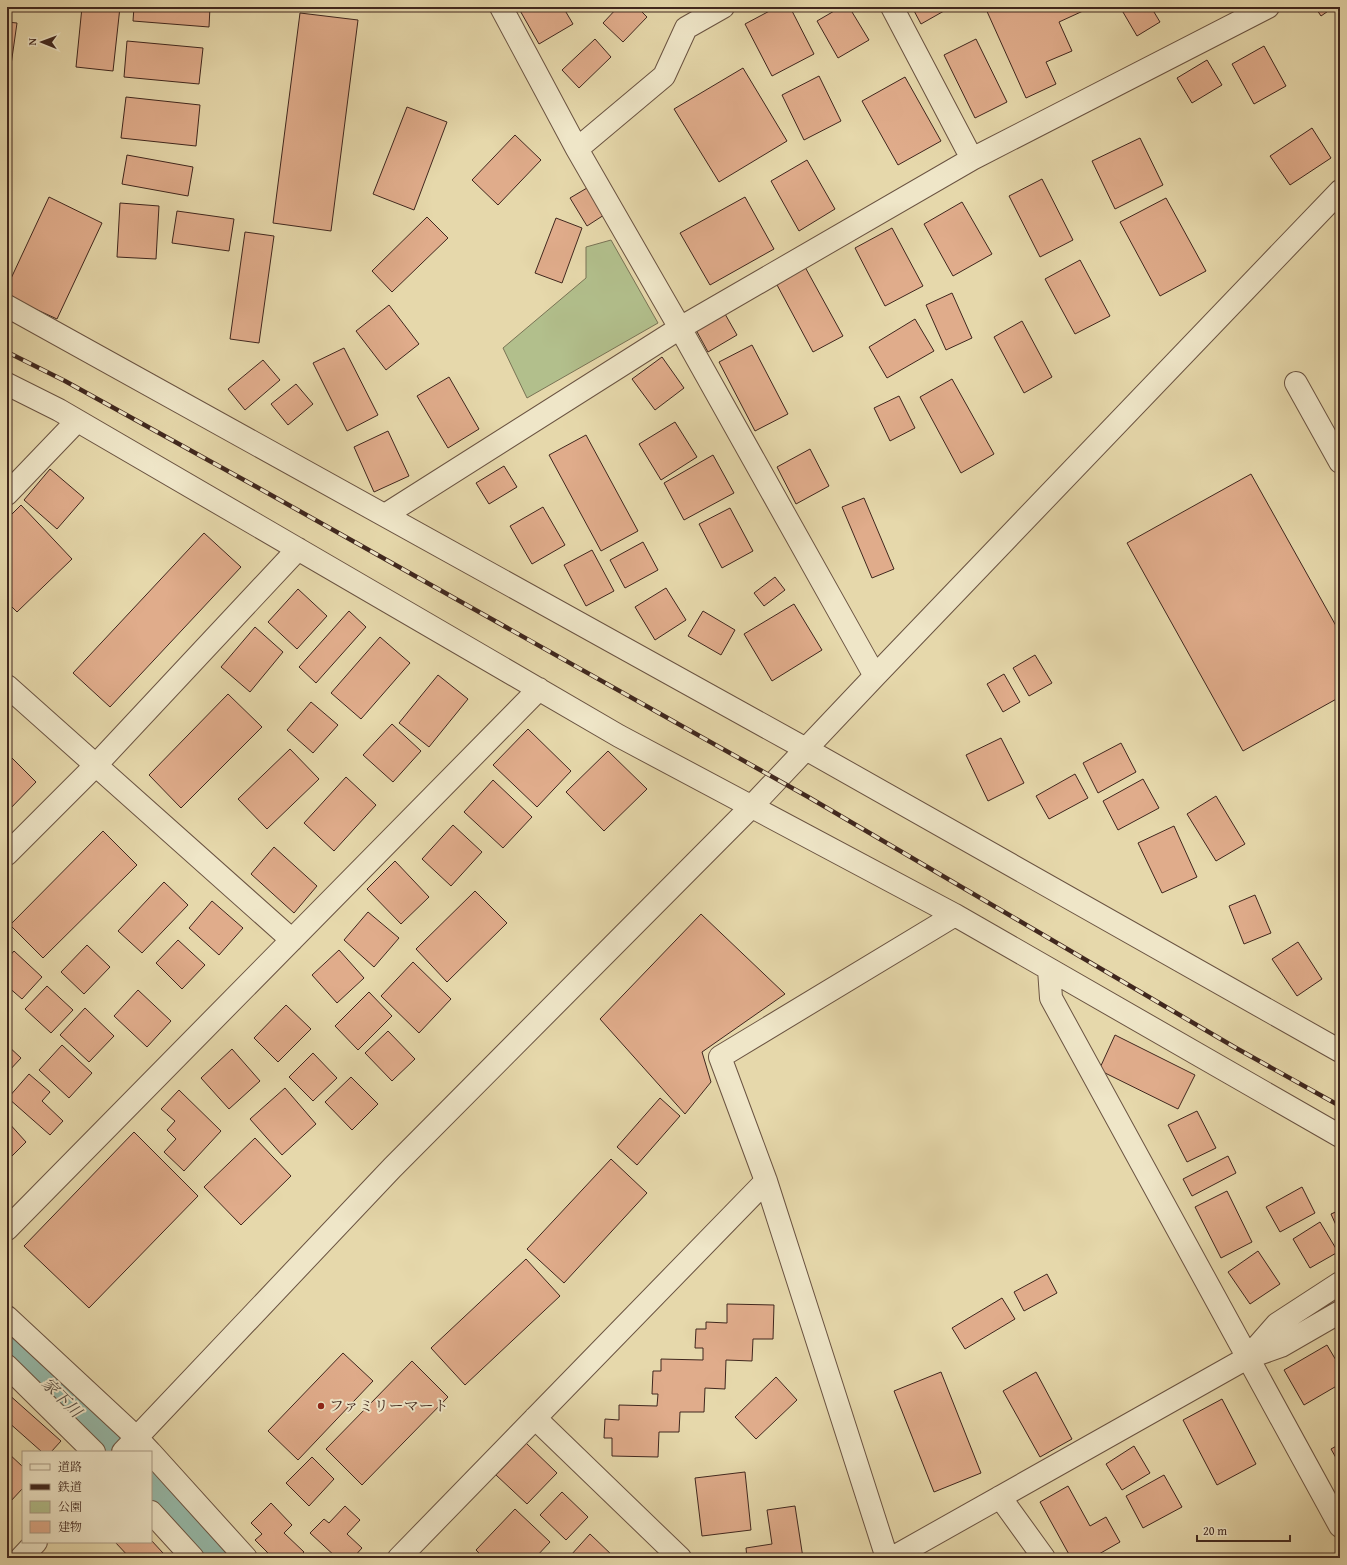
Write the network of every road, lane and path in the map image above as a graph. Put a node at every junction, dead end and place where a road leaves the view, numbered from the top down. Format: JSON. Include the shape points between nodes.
{"nodes":[{"id":1,"x":501,"y":7,"type":"edge"},
{"id":2,"x":723,"y":7,"type":"edge"},
{"id":3,"x":892,"y":7,"type":"edge"},
{"id":4,"x":1268,"y":7,"type":"edge"},
{"id":5,"x":577,"y":149,"type":"junction"},
{"id":6,"x":972,"y":159,"type":"junction"},
{"id":7,"x":1340,"y":191,"type":"edge"},
{"id":8,"x":7,"y":306,"type":"edge"},
{"id":9,"x":680,"y":328,"type":"junction"},
{"id":10,"x":1296,"y":383,"type":"dead end"},
{"id":11,"x":7,"y":384,"type":"edge"},
{"id":12,"x":77,"y":421,"type":"junction"},
{"id":13,"x":1340,"y":462,"type":"edge"},
{"id":14,"x":7,"y":494,"type":"edge"},
{"id":15,"x":385,"y":515,"type":"junction"},
{"id":16,"x":298,"y":549,"type":"junction"},
{"id":17,"x":875,"y":676,"type":"junction"},
{"id":18,"x":7,"y":686,"type":"edge"},
{"id":19,"x":539,"y":689,"type":"junction"},
{"id":20,"x":806,"y":749,"type":"junction"},
{"id":21,"x":96,"y":765,"type":"junction"},
{"id":22,"x":751,"y":807,"type":"junction"},
{"id":23,"x":7,"y":854,"type":"edge"},
{"id":24,"x":955,"y":915,"type":"junction"},
{"id":25,"x":292,"y":940,"type":"junction"},
{"id":26,"x":1049,"y":969,"type":"junction"},
{"id":27,"x":1340,"y":1051,"type":"edge"},
{"id":28,"x":1340,"y":1136,"type":"edge"},
{"id":29,"x":766,"y":1181,"type":"junction"},
{"id":30,"x":7,"y":1229,"type":"edge"},
{"id":31,"x":1340,"y":1283,"type":"edge"},
{"id":32,"x":1340,"y":1312,"type":"edge"},
{"id":33,"x":7,"y":1317,"type":"edge"},
{"id":34,"x":1247,"y":1358,"type":"junction"},
{"id":35,"x":7,"y":1366,"type":"edge"},
{"id":36,"x":535,"y":1418,"type":"junction"},
{"id":37,"x":140,"y":1449,"type":"edge"},
{"id":38,"x":93,"y":1451,"type":"edge"},
{"id":39,"x":152,"y":1461,"type":"edge"},
{"id":40,"x":1000,"y":1497,"type":"junction"},
{"id":41,"x":152,"y":1513,"type":"edge"},
{"id":42,"x":1340,"y":1526,"type":"edge"},
{"id":43,"x":35,"y":1543,"type":"edge"},
{"id":44,"x":21,"y":1558,"type":"edge"},
{"id":45,"x":193,"y":1558,"type":"edge"},
{"id":46,"x":246,"y":1558,"type":"edge"},
{"id":47,"x":399,"y":1558,"type":"edge"},
{"id":48,"x":680,"y":1558,"type":"edge"},
{"id":49,"x":887,"y":1558,"type":"edge"},
{"id":50,"x":892,"y":1558,"type":"edge"},
{"id":51,"x":1044,"y":1558,"type":"edge"}],
"edges":[{"from":1,"to":5,"type":"street"},
{"from":2,"to":5,"type":"street","via":[[686,28],[664,76]]},
{"from":3,"to":6,"type":"street"},
{"from":4,"to":6,"type":"street"},
{"from":5,"to":9,"type":"street"},
{"from":6,"to":9,"type":"street"},
{"from":7,"to":17,"type":"street"},
{"from":8,"to":15,"type":"street"},
{"from":9,"to":15,"type":"street"},
{"from":9,"to":17,"type":"street"},
{"from":10,"to":13,"type":"street"},
{"from":11,"to":12,"type":"street"},
{"from":12,"to":14,"type":"street"},
{"from":12,"to":16,"type":"street"},
{"from":15,"to":20,"type":"street"},
{"from":16,"to":19,"type":"street"},
{"from":16,"to":21,"type":"street"},
{"from":17,"to":20,"type":"street"},
{"from":18,"to":21,"type":"street"},
{"from":19,"to":22,"type":"street","via":[[618,736]]},
{"from":19,"to":25,"type":"street"},
{"from":20,"to":22,"type":"street"},
{"from":20,"to":27,"type":"street"},
{"from":21,"to":23,"type":"street"},
{"from":21,"to":25,"type":"street"},
{"from":22,"to":24,"type":"street"},
{"from":22,"to":37,"type":"street","via":[[392,1168]]},
{"from":24,"to":26,"type":"street"},
{"from":24,"to":29,"type":"street","via":[[720,1057]]},
{"from":25,"to":30,"type":"street"},
{"from":26,"to":28,"type":"street"},
{"from":26,"to":34,"type":"street","via":[[1051,998]]},
{"from":29,"to":36,"type":"street"},
{"from":29,"to":49,"type":"street"},
{"from":31,"to":34,"type":"street","via":[[1277,1324]]},
{"from":32,"to":34,"type":"street","via":[[1281,1346]]},
{"from":33,"to":37,"type":"street"},
{"from":34,"to":40,"type":"street"},
{"from":34,"to":42,"type":"street"},
{"from":35,"to":38,"type":"street"},
{"from":36,"to":47,"type":"street"},
{"from":36,"to":48,"type":"street"},
{"from":39,"to":46,"type":"street"},
{"from":40,"to":50,"type":"street"},
{"from":40,"to":51,"type":"street"},
{"from":41,"to":45,"type":"street"},
{"from":43,"to":44,"type":"street"}]}
